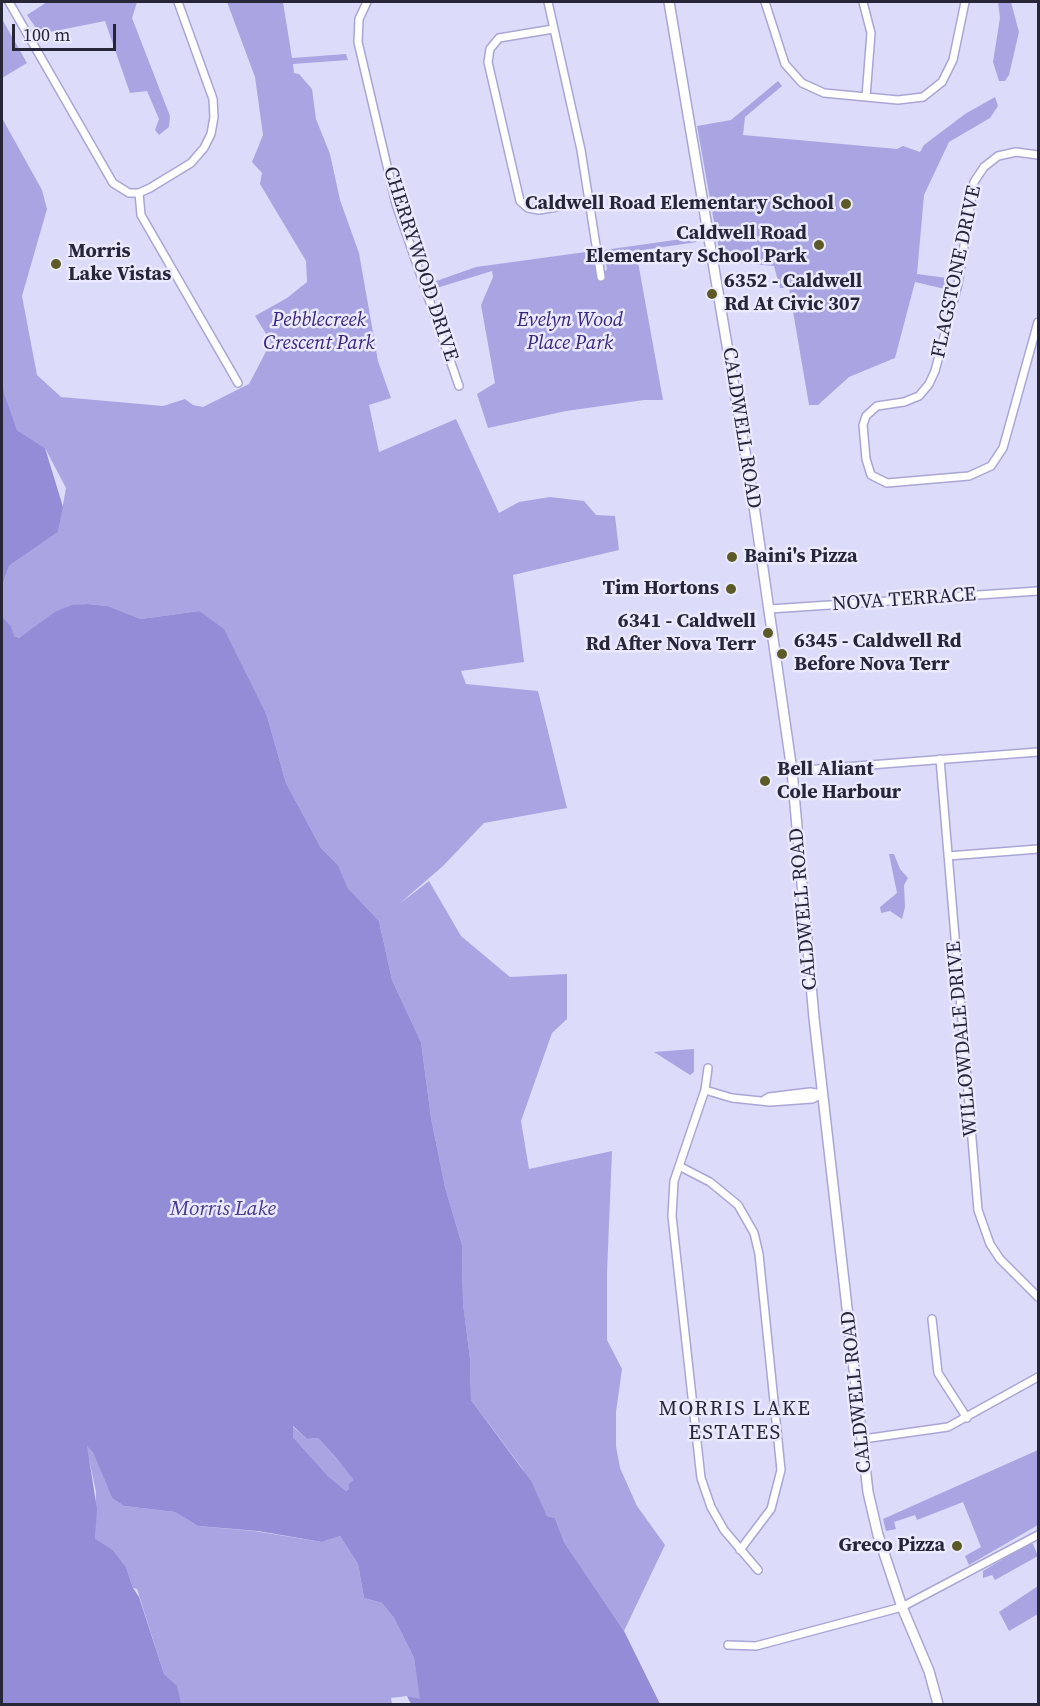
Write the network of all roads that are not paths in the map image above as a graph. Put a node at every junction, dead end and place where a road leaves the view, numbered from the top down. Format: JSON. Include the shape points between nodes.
{"nodes":[{"id":1,"x":9,"y":2,"type":"edge"},
{"id":2,"x":178,"y":2,"type":"edge"},
{"id":3,"x":367,"y":2,"type":"edge"},
{"id":4,"x":548,"y":2,"type":"edge"},
{"id":5,"x":669,"y":2,"type":"edge"},
{"id":6,"x":765,"y":2,"type":"edge"},
{"id":7,"x":863,"y":2,"type":"edge"},
{"id":8,"x":964,"y":2,"type":"edge"},
{"id":9,"x":553,"y":29,"type":"junction"},
{"id":10,"x":866,"y":97,"type":"junction"},
{"id":11,"x":1038,"y":155,"type":"edge"},
{"id":12,"x":139,"y":193,"type":"junction"},
{"id":13,"x":590,"y":201,"type":"junction"},
{"id":14,"x":601,"y":277,"type":"dead end"},
{"id":15,"x":1038,"y":322,"type":"edge"},
{"id":16,"x":238,"y":383,"type":"dead end"},
{"id":17,"x":459,"y":386,"type":"dead end"},
{"id":18,"x":1038,"y":591,"type":"edge"},
{"id":19,"x":770,"y":609,"type":"junction"},
{"id":20,"x":1038,"y":752,"type":"edge"},
{"id":21,"x":940,"y":759,"type":"junction"},
{"id":22,"x":792,"y":771,"type":"junction"},
{"id":23,"x":1038,"y":849,"type":"edge"},
{"id":24,"x":948,"y":855,"type":"junction"},
{"id":25,"x":708,"y":1068,"type":"dead end"},
{"id":26,"x":705,"y":1090,"type":"junction"},
{"id":27,"x":822,"y":1094,"type":"junction"},
{"id":28,"x":679,"y":1166,"type":"junction"},
{"id":29,"x":1038,"y":1297,"type":"edge"},
{"id":30,"x":932,"y":1319,"type":"dead end"},
{"id":31,"x":1038,"y":1377,"type":"edge"},
{"id":32,"x":967,"y":1418,"type":"junction"},
{"id":33,"x":863,"y":1439,"type":"junction"},
{"id":34,"x":1038,"y":1535,"type":"edge"},
{"id":35,"x":740,"y":1550,"type":"junction"},
{"id":36,"x":758,"y":1570,"type":"dead end"},
{"id":37,"x":902,"y":1607,"type":"junction"},
{"id":38,"x":728,"y":1645,"type":"dead end"},
{"id":39,"x":938,"y":1704,"type":"edge"}],
"edges":[{"from":1,"to":12,"type":"street","via":[[113,183],[124,192]]},
{"from":2,"to":12,"type":"street","via":[[213,99],[213,125],[199,156]]},
{"from":3,"to":17,"type":"street","name":"CHERRYWOOD DRIVE","via":[[359,19],[358,42],[396,204]]},
{"from":4,"to":9,"type":"street"},
{"from":5,"to":19,"type":"street","name":"CALDWELL ROAD"},
{"from":6,"to":10,"type":"street","via":[[783,60],[793,75],[825,93]]},
{"from":7,"to":10,"type":"street","via":[[871,33]]},
{"from":8,"to":10,"type":"street","via":[[948,72],[935,88],[923,97],[909,100]]},
{"from":9,"to":13,"type":"street"},
{"from":9,"to":13,"type":"street","via":[[502,37],[492,45],[488,62],[520,201],[539,210]]},
{"from":11,"to":15,"type":"street","name":"FLAGSTONE DRIVE","via":[[1016,152],[998,156],[975,182],[958,284],[935,371],[919,396],[877,406],[866,416],[863,425],[871,475],[887,483],[964,477],[981,472],[994,462],[1003,448]]},
{"from":12,"to":16,"type":"street","via":[[141,215]]},
{"from":13,"to":14,"type":"street"},
{"from":18,"to":19,"type":"street","name":"NOVA TERRACE"},
{"from":19,"to":22,"type":"street","name":"CALDWELL ROAD"},
{"from":20,"to":21,"type":"street"},
{"from":21,"to":22,"type":"street"},
{"from":21,"to":24,"type":"street","name":"WILLOWDALE DRIVE"},
{"from":22,"to":27,"type":"street","name":"CALDWELL ROAD"},
{"from":23,"to":24,"type":"street"},
{"from":24,"to":29,"type":"street","name":"WILLOWDALE DRIVE","via":[[978,1210],[1000,1259]]},
{"from":25,"to":26,"type":"street"},
{"from":26,"to":27,"type":"street","via":[[732,1098],[764,1100],[810,1092]]},
{"from":26,"to":28,"type":"street"},
{"from":27,"to":33,"type":"street","name":"CALDWELL ROAD"},
{"from":28,"to":35,"type":"street","via":[[672,1216],[698,1464],[716,1518]]},
{"from":28,"to":35,"type":"street","via":[[710,1182],[738,1205],[754,1233],[759,1254],[781,1470],[771,1509]]},
{"from":30,"to":32,"type":"street","via":[[938,1373]]},
{"from":31,"to":32,"type":"street"},
{"from":32,"to":33,"type":"street","via":[[936,1431]]},
{"from":33,"to":37,"type":"street","name":"CALDWELL ROAD","via":[[871,1506]]},
{"from":34,"to":37,"type":"street"},
{"from":35,"to":36,"type":"street"},
{"from":37,"to":38,"type":"street","via":[[756,1646]]},
{"from":37,"to":39,"type":"street","name":"CALDWELL ROAD","via":[[920,1645]]}]}
